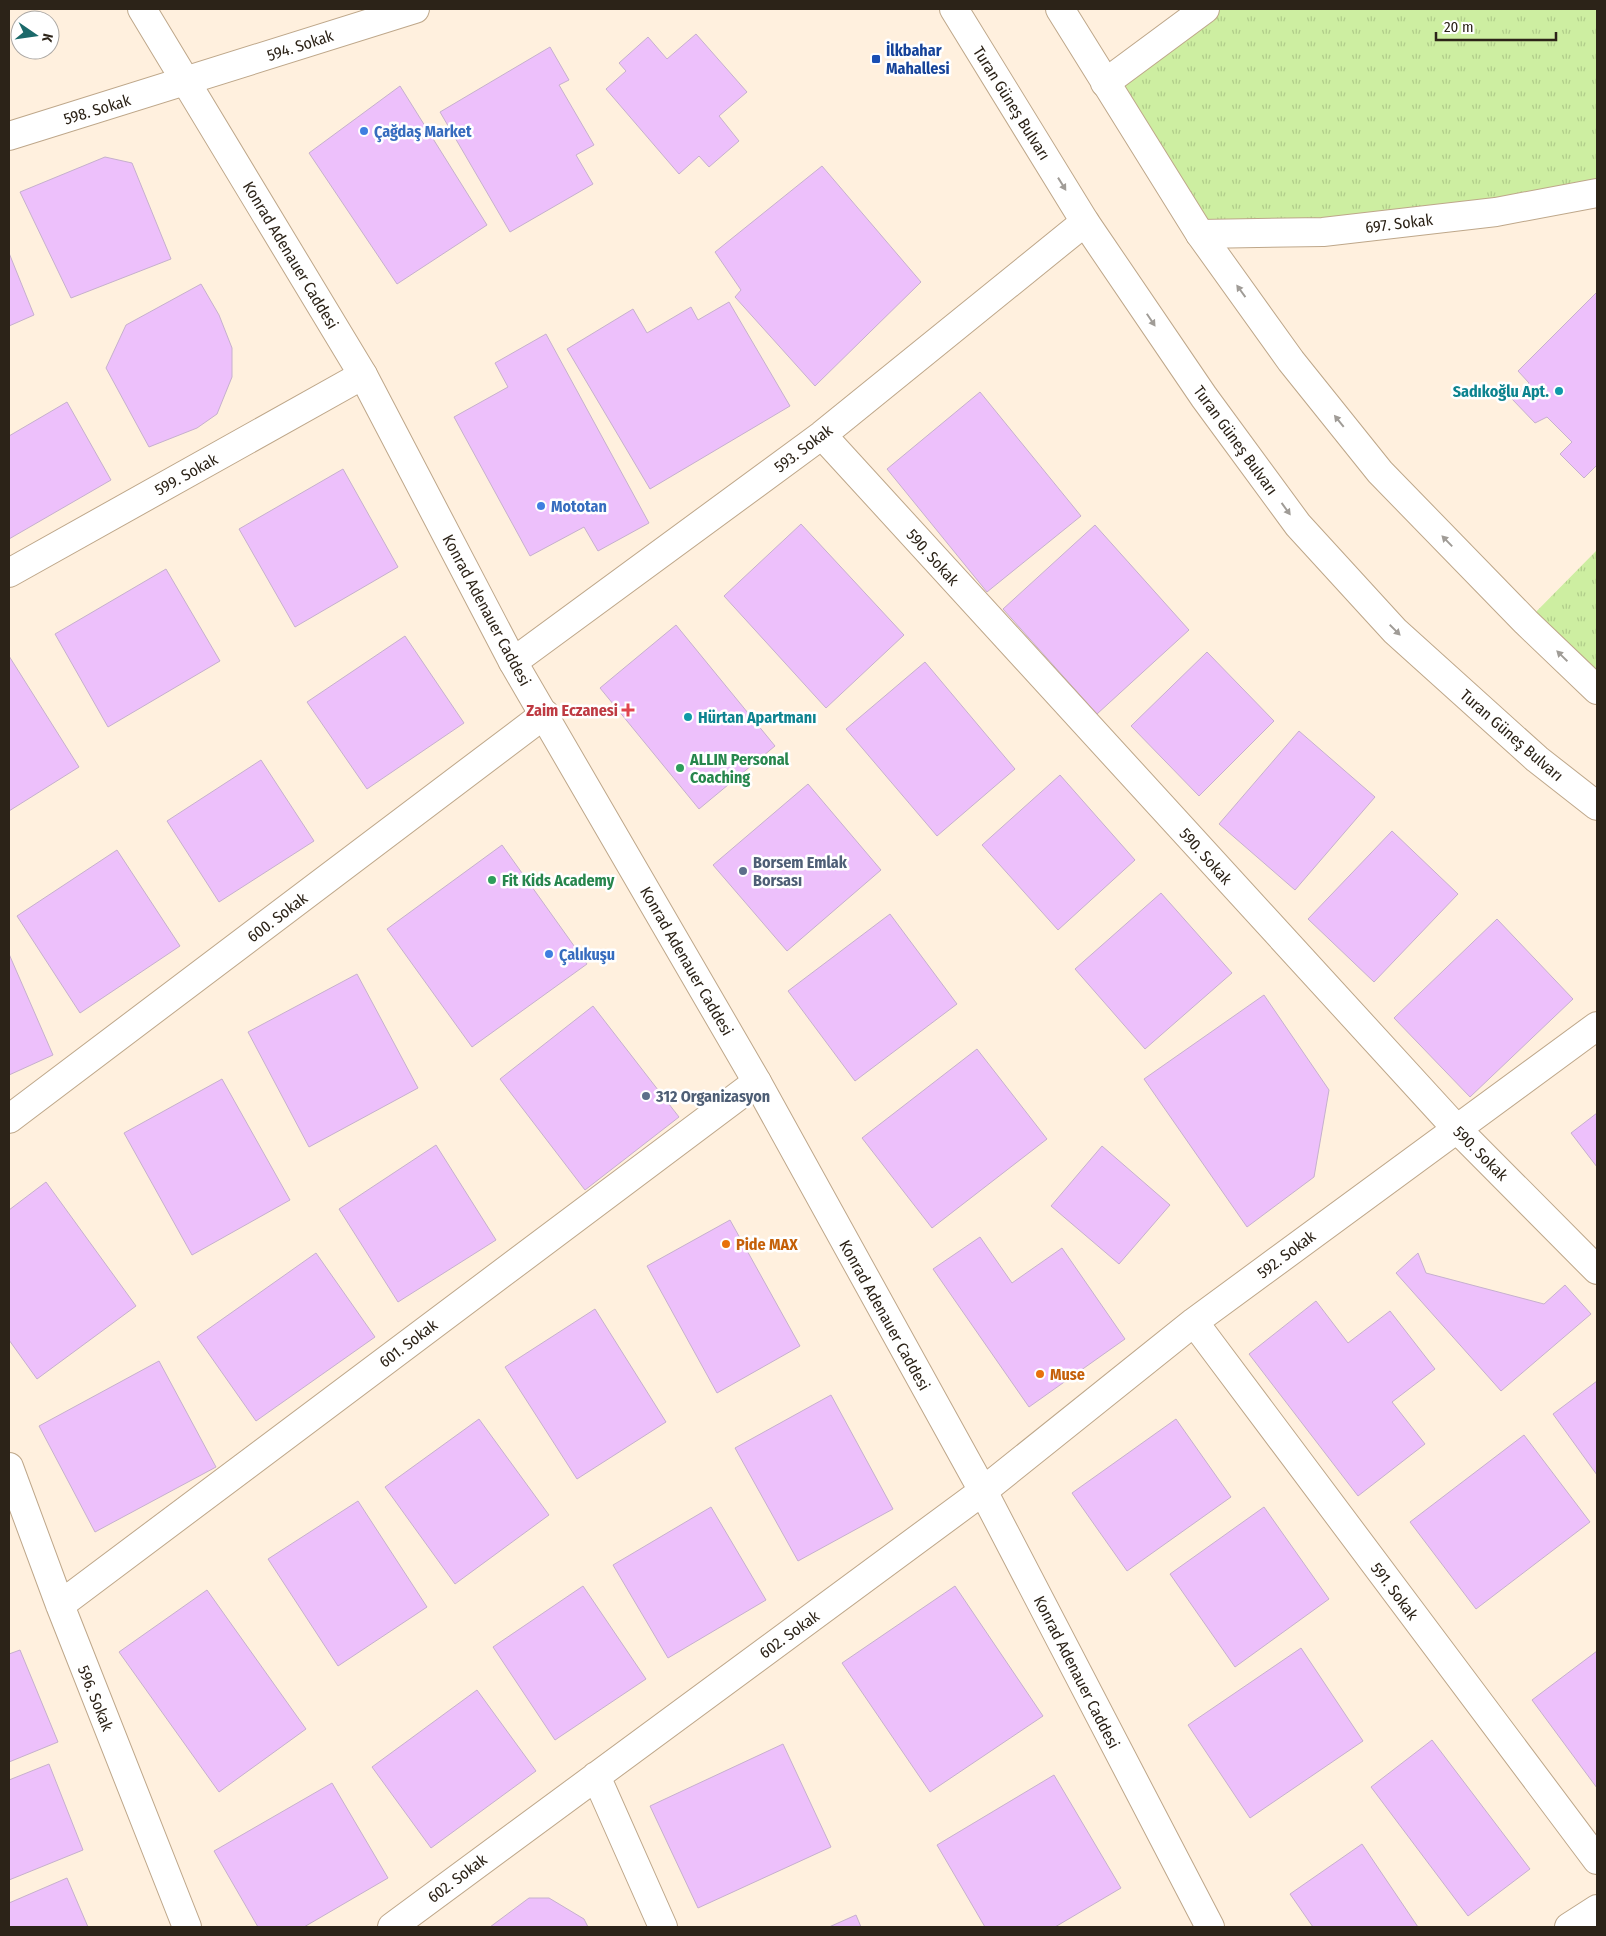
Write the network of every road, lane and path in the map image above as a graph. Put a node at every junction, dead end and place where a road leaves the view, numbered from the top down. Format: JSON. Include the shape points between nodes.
{"nodes":[{"id":1,"x":142,"y":9,"type":"edge"},
{"id":2,"x":415,"y":9,"type":"edge"},
{"id":3,"x":954,"y":9,"type":"edge"},
{"id":4,"x":1060,"y":9,"type":"edge"},
{"id":5,"x":1205,"y":9,"type":"edge"},
{"id":6,"x":186,"y":82,"type":"junction"},
{"id":7,"x":1105,"y":83,"type":"junction"},
{"id":8,"x":9,"y":136,"type":"edge"},
{"id":9,"x":1597,"y":193,"type":"edge"},
{"id":10,"x":1085,"y":222,"type":"junction"},
{"id":11,"x":1200,"y":234,"type":"junction"},
{"id":12,"x":363,"y":375,"type":"junction"},
{"id":13,"x":822,"y":435,"type":"junction"},
{"id":14,"x":9,"y":572,"type":"edge"},
{"id":15,"x":513,"y":662,"type":"junction"},
{"id":16,"x":1597,"y":690,"type":"edge"},
{"id":17,"x":545,"y":714,"type":"junction"},
{"id":18,"x":1597,"y":806,"type":"edge"},
{"id":19,"x":1597,"y":1026,"type":"edge"},
{"id":20,"x":757,"y":1082,"type":"junction"},
{"id":21,"x":9,"y":1119,"type":"edge"},
{"id":22,"x":1456,"y":1128,"type":"junction"},
{"id":23,"x":1597,"y":1270,"type":"edge"},
{"id":24,"x":1194,"y":1322,"type":"junction"},
{"id":25,"x":9,"y":1467,"type":"edge"},
{"id":26,"x":983,"y":1491,"type":"junction"},
{"id":27,"x":60,"y":1605,"type":"junction"},
{"id":28,"x":596,"y":1776,"type":"junction"},
{"id":29,"x":1597,"y":1860,"type":"edge"},
{"id":30,"x":1597,"y":1908,"type":"edge"},
{"id":31,"x":188,"y":1927,"type":"edge"},
{"id":32,"x":392,"y":1927,"type":"edge"},
{"id":33,"x":663,"y":1927,"type":"edge"},
{"id":34,"x":1210,"y":1927,"type":"edge"},
{"id":35,"x":1569,"y":1927,"type":"edge"}],
"edges":[{"from":1,"to":6,"type":"street","name":"Konrad Adenauer Caddesi"},
{"from":2,"to":6,"type":"street","name":"594. Sokak"},
{"from":3,"to":10,"type":"street","name":"Turan Güneş Bulvarı","one_way":true},
{"from":4,"to":7,"type":"street"},
{"from":5,"to":7,"type":"street"},
{"from":6,"to":8,"type":"street","name":"598. Sokak"},
{"from":6,"to":12,"type":"street","name":"Konrad Adenauer Caddesi"},
{"from":7,"to":11,"type":"street"},
{"from":9,"to":11,"type":"street","name":"697. Sokak","via":[[1496,212],[1324,232]]},
{"from":10,"to":13,"type":"street","name":"593. Sokak"},
{"from":10,"to":18,"type":"street","name":"Turan Güneş Bulvarı","one_way":true,"via":[[1204,397],[1298,525],[1395,631],[1537,759]]},
{"from":16,"to":11,"type":"street","one_way":true,"via":[[1380,472],[1291,361]]},
{"from":12,"to":14,"type":"street","name":"599. Sokak"},
{"from":12,"to":15,"type":"street","name":"Konrad Adenauer Caddesi"},
{"from":13,"to":15,"type":"street","name":"593. Sokak"},
{"from":13,"to":22,"type":"street","name":"590. Sokak"},
{"from":15,"to":17,"type":"street","name":"Konrad Adenauer Caddesi"},
{"from":17,"to":20,"type":"street","name":"Konrad Adenauer Caddesi"},
{"from":17,"to":21,"type":"street","name":"600. Sokak"},
{"from":19,"to":22,"type":"street","name":"592. Sokak"},
{"from":20,"to":26,"type":"street","name":"Konrad Adenauer Caddesi"},
{"from":20,"to":27,"type":"street","name":"601. Sokak"},
{"from":22,"to":23,"type":"street","name":"590. Sokak"},
{"from":22,"to":24,"type":"street","name":"592. Sokak"},
{"from":24,"to":26,"type":"street","name":"592. Sokak"},
{"from":24,"to":29,"type":"street","name":"591. Sokak"},
{"from":25,"to":27,"type":"street","name":"596. Sokak"},
{"from":26,"to":28,"type":"street","name":"602. Sokak"},
{"from":26,"to":34,"type":"street","name":"Konrad Adenauer Caddesi"},
{"from":27,"to":31,"type":"street","name":"596. Sokak"},
{"from":28,"to":32,"type":"street","name":"602. Sokak"},
{"from":28,"to":33,"type":"street"},
{"from":30,"to":35,"type":"street"}]}
